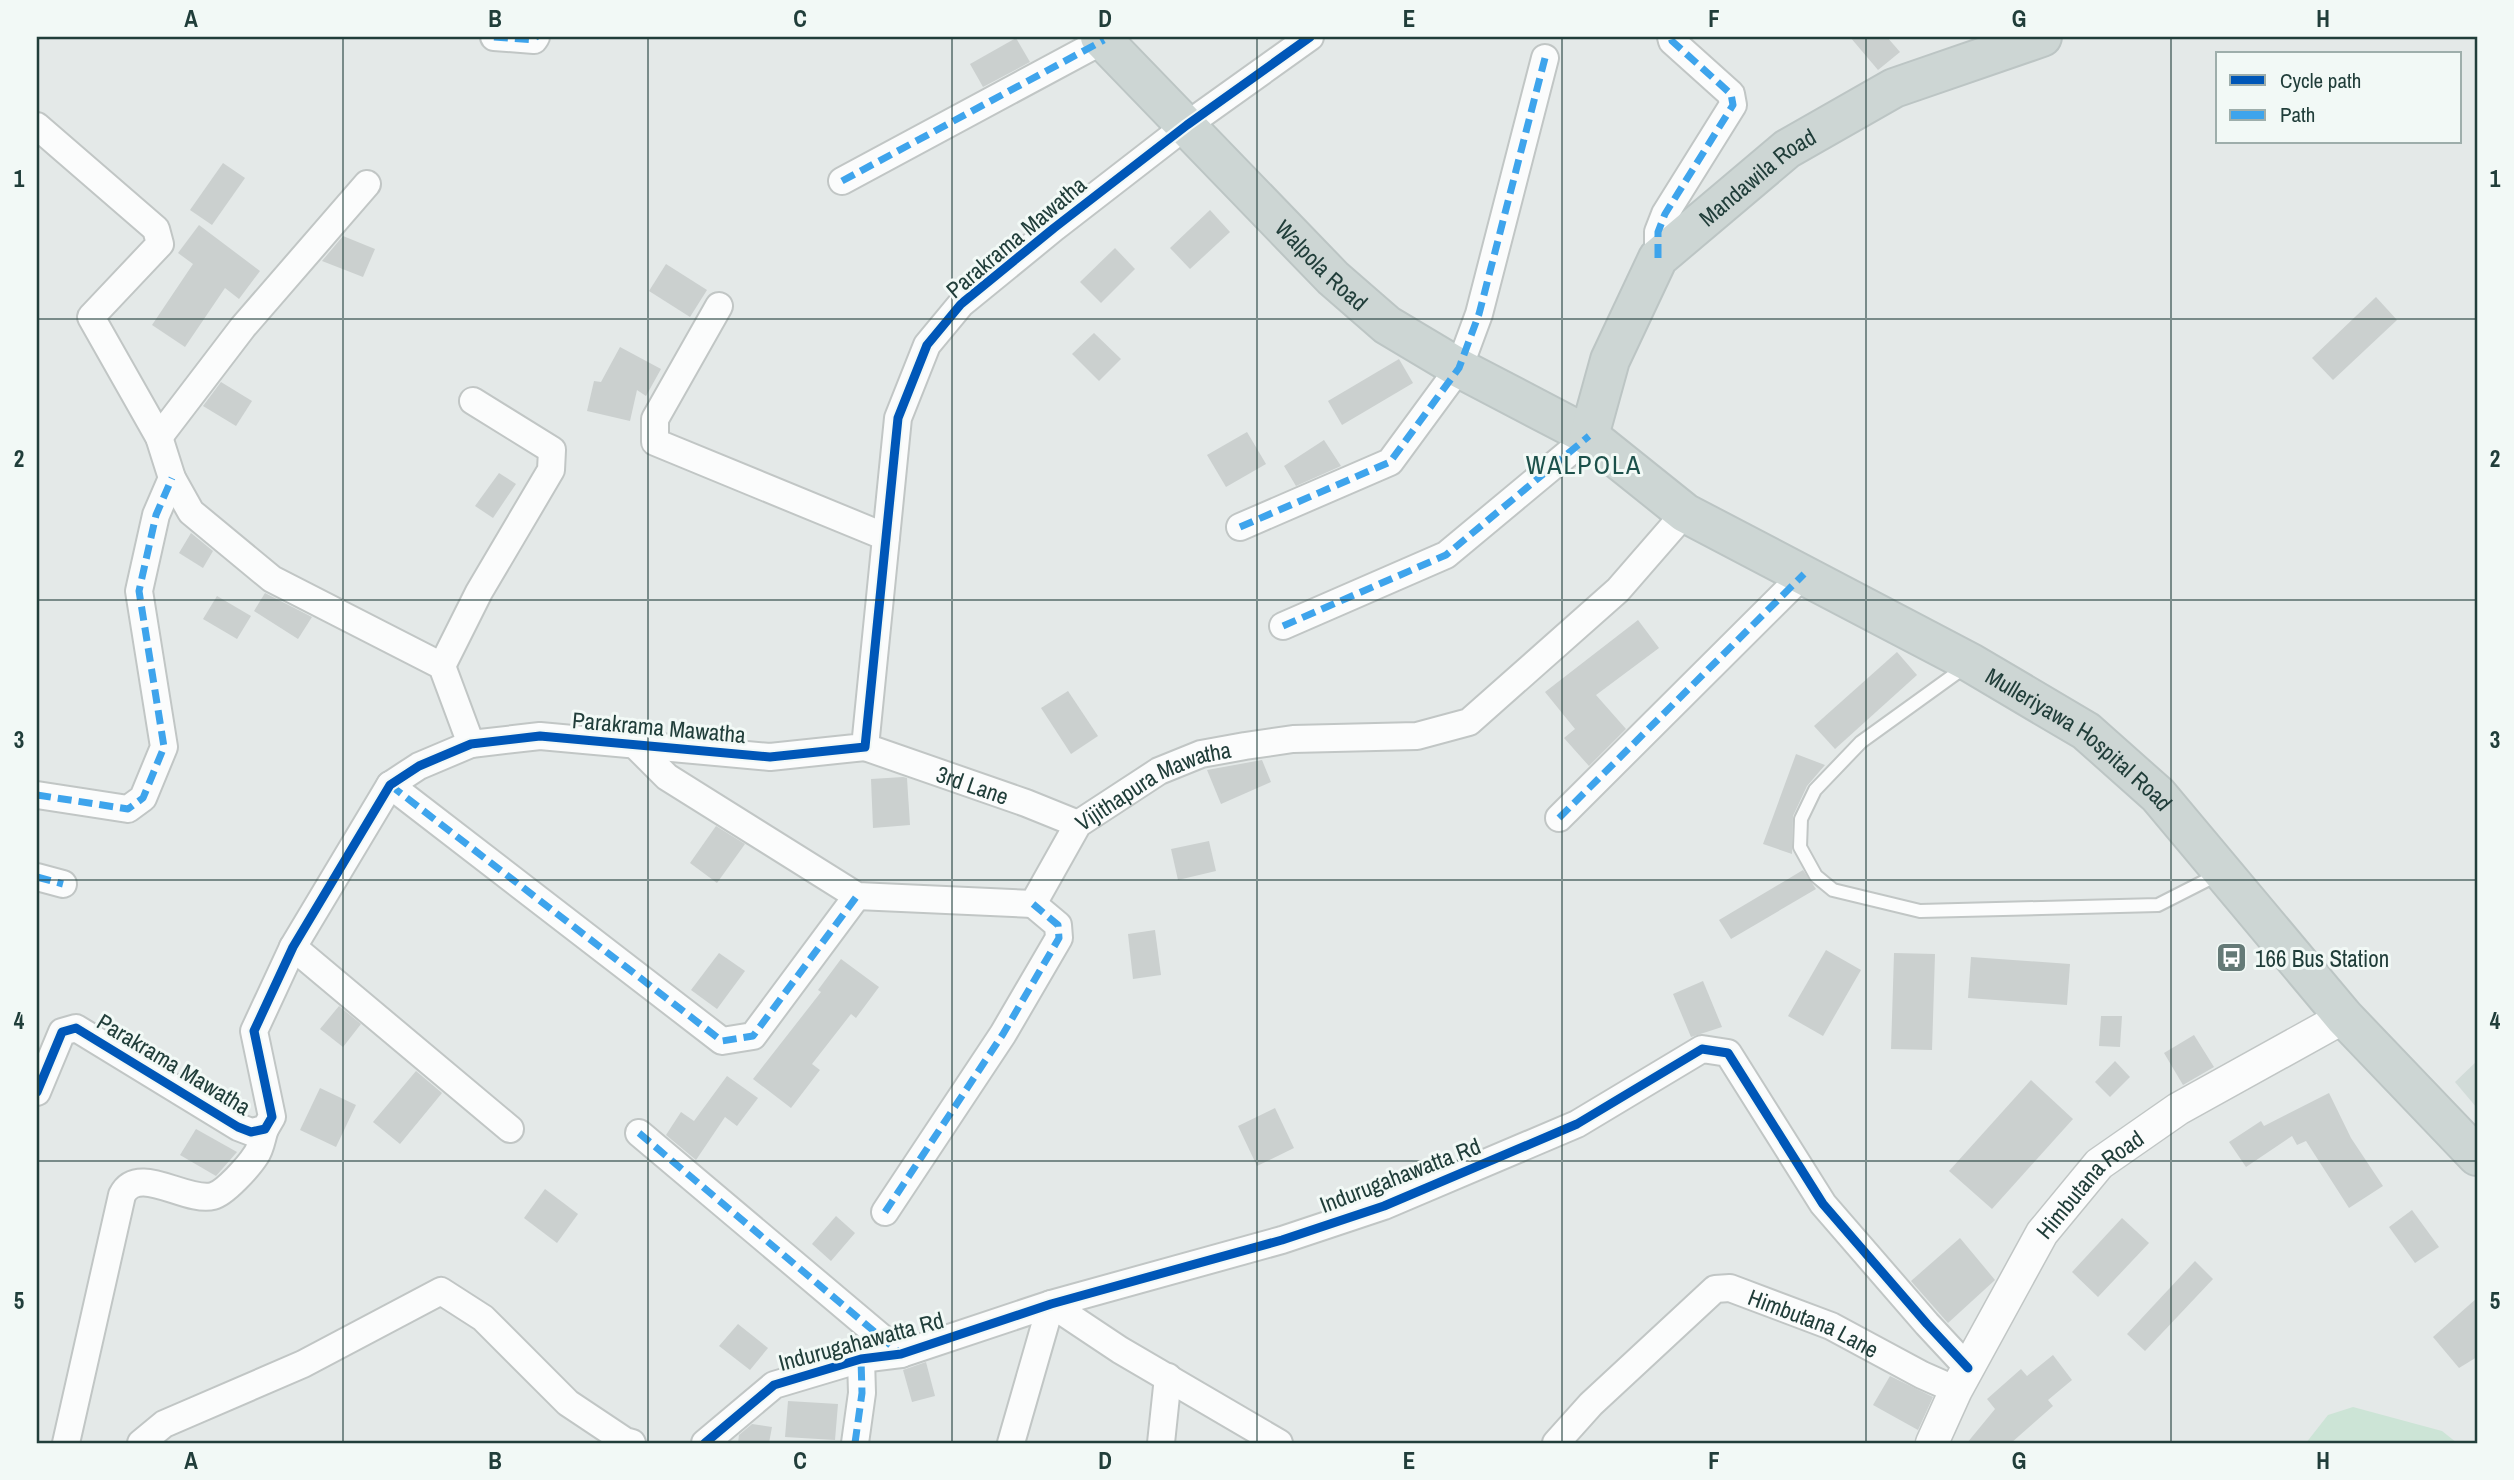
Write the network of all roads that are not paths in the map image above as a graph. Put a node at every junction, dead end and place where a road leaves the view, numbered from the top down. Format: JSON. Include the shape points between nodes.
{"nodes":[{"id":1,"x":494,"y":37,"type":"edge"},
{"id":2,"x":536,"y":37,"type":"edge"},
{"id":3,"x":1310,"y":37,"type":"edge"},
{"id":4,"x":1671,"y":37,"type":"edge"},
{"id":5,"x":2042,"y":37,"type":"edge"},
{"id":6,"x":1102,"y":39,"type":"edge"},
{"id":7,"x":1545,"y":58,"type":"dead end"},
{"id":8,"x":1187,"y":125,"type":"junction"},
{"id":9,"x":37,"y":126,"type":"edge"},
{"id":10,"x":842,"y":181,"type":"dead end"},
{"id":11,"x":367,"y":184,"type":"dead end"},
{"id":12,"x":1658,"y":258,"type":"junction"},
{"id":13,"x":719,"y":306,"type":"dead end"},
{"id":14,"x":1459,"y":369,"type":"junction"},
{"id":15,"x":473,"y":401,"type":"dead end"},
{"id":16,"x":1589,"y":436,"type":"junction"},
{"id":17,"x":159,"y":437,"type":"junction"},
{"id":18,"x":172,"y":478,"type":"junction"},
{"id":19,"x":1685,"y":513,"type":"junction"},
{"id":20,"x":1240,"y":527,"type":"dead end"},
{"id":21,"x":887,"y":537,"type":"junction"},
{"id":22,"x":1804,"y":574,"type":"junction"},
{"id":23,"x":1283,"y":626,"type":"dead end"},
{"id":24,"x":1971,"y":663,"type":"junction"},
{"id":25,"x":442,"y":666,"type":"junction"},
{"id":26,"x":633,"y":743,"type":"junction"},
{"id":27,"x":471,"y":744,"type":"junction"},
{"id":28,"x":865,"y":747,"type":"junction"},
{"id":29,"x":390,"y":785,"type":"junction"},
{"id":30,"x":37,"y":795,"type":"edge"},
{"id":31,"x":1559,"y":818,"type":"dead end"},
{"id":32,"x":1078,"y":824,"type":"junction"},
{"id":33,"x":2222,"y":872,"type":"junction"},
{"id":34,"x":37,"y":877,"type":"edge"},
{"id":35,"x":63,"y":884,"type":"dead end"},
{"id":36,"x":857,"y":896,"type":"junction"},
{"id":37,"x":1033,"y":904,"type":"junction"},
{"id":38,"x":293,"y":947,"type":"junction"},
{"id":39,"x":2344,"y":1017,"type":"junction"},
{"id":40,"x":37,"y":1091,"type":"edge"},
{"id":41,"x":265,"y":1129,"type":"junction"},
{"id":42,"x":509,"y":1129,"type":"dead end"},
{"id":43,"x":639,"y":1133,"type":"dead end"},
{"id":44,"x":2477,"y":1156,"type":"edge"},
{"id":45,"x":885,"y":1212,"type":"dead end"},
{"id":46,"x":1051,"y":1304,"type":"junction"},
{"id":47,"x":901,"y":1354,"type":"junction"},
{"id":48,"x":861,"y":1359,"type":"junction"},
{"id":49,"x":1168,"y":1377,"type":"junction"},
{"id":50,"x":1962,"y":1379,"type":"junction"},
{"id":51,"x":629,"y":1442,"type":"edge"},
{"id":52,"x":66,"y":1443,"type":"edge"},
{"id":53,"x":141,"y":1443,"type":"edge"},
{"id":54,"x":705,"y":1443,"type":"edge"},
{"id":55,"x":855,"y":1443,"type":"edge"},
{"id":56,"x":1011,"y":1443,"type":"edge"},
{"id":57,"x":1161,"y":1443,"type":"edge"},
{"id":58,"x":1279,"y":1443,"type":"edge"},
{"id":59,"x":1556,"y":1443,"type":"edge"},
{"id":60,"x":1932,"y":1443,"type":"edge"}],
"edges":[{"from":1,"to":2,"type":"street"},
{"from":3,"to":8,"type":"street","name":"Parakrama Mawatha"},
{"from":4,"to":12,"type":"street","via":[[1731,94],[1733,105],[1665,214],[1658,232]]},
{"from":5,"to":12,"type":"main road","name":"Mandawila Road","via":[[1894,88],[1787,149]]},
{"from":6,"to":8,"type":"main road","name":"Walpola Road"},
{"from":6,"to":10,"type":"street"},
{"from":7,"to":14,"type":"street","via":[[1479,314]]},
{"from":8,"to":14,"type":"main road","name":"Walpola Road","via":[[1333,278],[1387,325]]},
{"from":8,"to":21,"type":"street","name":"Parakrama Mawatha","via":[[961,304],[927,345],[898,418]]},
{"from":9,"to":17,"type":"street","via":[[156,229],[160,244],[92,317]]},
{"from":11,"to":17,"type":"street","via":[[243,327]]},
{"from":12,"to":16,"type":"main road","name":"Mandawila Road","via":[[1610,360]]},
{"from":13,"to":21,"type":"street","via":[[655,419],[655,442]]},
{"from":14,"to":16,"type":"main road","name":"Walpola Road"},
{"from":14,"to":20,"type":"street","via":[[1390,463]]},
{"from":15,"to":25,"type":"street","via":[[552,450],[551,470]]},
{"from":16,"to":19,"type":"main road","name":"Mulleriyawa Hospital Road"},
{"from":16,"to":23,"type":"street","via":[[1446,555]]},
{"from":17,"to":18,"type":"street"},
{"from":18,"to":25,"type":"street","via":[[191,512],[272,579]]},
{"from":18,"to":30,"type":"street","via":[[156,515],[139,591],[164,747],[143,798],[128,809]]},
{"from":19,"to":22,"type":"main road","name":"Mulleriyawa Hospital Road"},
{"from":19,"to":32,"type":"street","name":"Vijithapura Mawatha","via":[[1618,590],[1469,722],[1417,736],[1293,739],[1201,754],[1159,771]]},
{"from":21,"to":28,"type":"street","name":"Parakrama Mawatha"},
{"from":22,"to":24,"type":"main road","name":"Mulleriyawa Hospital Road"},
{"from":22,"to":31,"type":"street"},
{"from":24,"to":33,"type":"main road","name":"Mulleriyawa Hospital Road","via":[[2086,730],[2158,795]]},
{"from":24,"to":33,"type":"lane","via":[[1861,742],[1815,790],[1801,819],[1800,846],[1816,876],[1833,890],[1920,911],[2158,905]]},
{"from":25,"to":27,"type":"street"},
{"from":26,"to":27,"type":"street","name":"Parakrama Mawatha","via":[[540,736]]},
{"from":26,"to":28,"type":"street","name":"Parakrama Mawatha","via":[[769,757]]},
{"from":26,"to":36,"type":"street","via":[[667,777]]},
{"from":27,"to":29,"type":"street","name":"Parakrama Mawatha","via":[[419,766]]},
{"from":28,"to":32,"type":"street","name":"3rd Lane"},
{"from":29,"to":36,"type":"street","via":[[722,1041],[753,1036]]},
{"from":29,"to":38,"type":"street","name":"Parakrama Mawatha"},
{"from":32,"to":37,"type":"street","name":"Vijithapura Mawatha"},
{"from":33,"to":39,"type":"main road","name":"Mulleriyawa Hospital Road"},
{"from":34,"to":35,"type":"street"},
{"from":36,"to":37,"type":"street"},
{"from":37,"to":45,"type":"street","via":[[1058,925],[1059,938],[1003,1034]]},
{"from":38,"to":41,"type":"street","name":"Parakrama Mawatha","via":[[254,1031],[272,1117]]},
{"from":38,"to":42,"type":"street"},
{"from":39,"to":44,"type":"main road","name":"Mulleriyawa Hospital Road"},
{"from":39,"to":50,"type":"street","name":"Himbutana Road","via":[[2178,1109],[2099,1164],[2042,1233]]},
{"from":40,"to":41,"type":"street","name":"Parakrama Mawatha","via":[[62,1032],[76,1028],[238,1127],[251,1132]]},
{"from":41,"to":52,"type":"street","via":[[257,1154],[214,1196],[196,1196],[145,1182],[126,1186]]},
{"from":43,"to":47,"type":"street"},
{"from":46,"to":47,"type":"street","name":"Indurugahawatta Rd"},
{"from":46,"to":49,"type":"street"},
{"from":46,"to":50,"type":"street","name":"Indurugahawatta Rd","via":[[1282,1240],[1384,1206],[1577,1124],[1702,1049],[1728,1052],[1823,1204],[1927,1324]]},
{"from":46,"to":56,"type":"street"},
{"from":47,"to":48,"type":"street","name":"Indurugahawatta Rd"},
{"from":48,"to":54,"type":"street","name":"Indurugahawatta Rd","via":[[774,1385]]},
{"from":48,"to":55,"type":"street"},
{"from":49,"to":57,"type":"street"},
{"from":49,"to":58,"type":"street"},
{"from":50,"to":59,"type":"street","name":"Himbutana Lane","via":[[1922,1375],[1831,1326],[1730,1288],[1715,1289],[1591,1404]]},
{"from":50,"to":60,"type":"street","name":"Himbutana Road"},
{"from":51,"to":53,"type":"street","via":[[568,1403],[483,1318],[441,1291],[303,1364],[164,1424]]}]}
